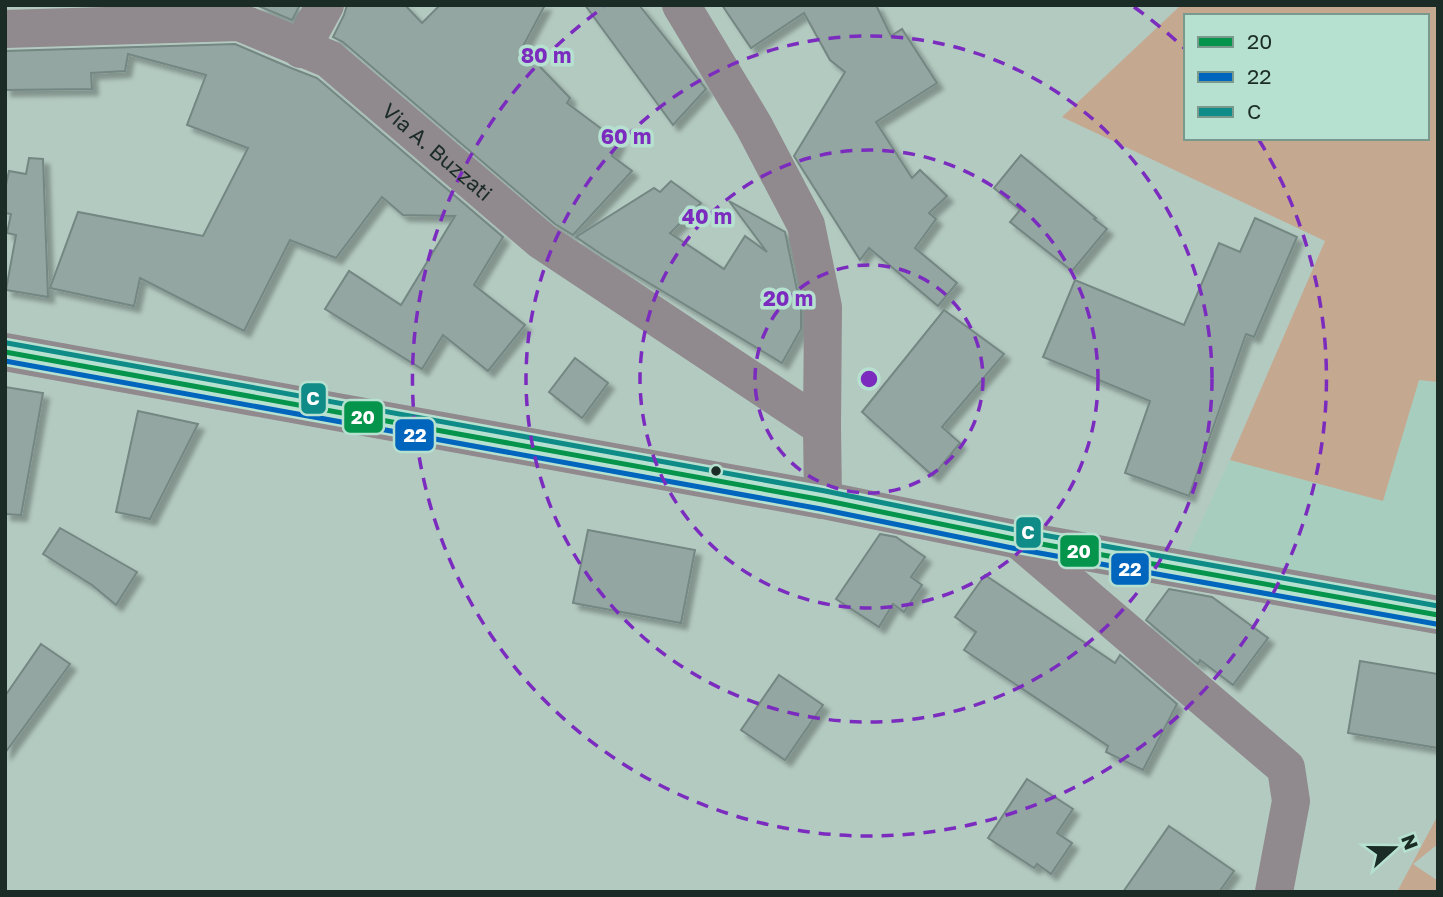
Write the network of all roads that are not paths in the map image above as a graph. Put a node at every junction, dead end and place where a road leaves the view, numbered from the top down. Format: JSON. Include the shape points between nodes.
{"nodes":[{"id":1,"x":325,"y":5,"type":"edge"},
{"id":2,"x":681,"y":5,"type":"edge"},
{"id":3,"x":64,"y":16,"type":"edge"},
{"id":4,"x":5,"y":29,"type":"edge"},
{"id":5,"x":301,"y":49,"type":"junction"},
{"id":6,"x":5,"y":352,"type":"edge"},
{"id":7,"x":822,"y":427,"type":"junction"},
{"id":8,"x":823,"y":500,"type":"junction"},
{"id":9,"x":1019,"y":540,"type":"junction"},
{"id":10,"x":1438,"y":615,"type":"edge"},
{"id":11,"x":1274,"y":892,"type":"edge"}],
"edges":[{"from":1,"to":5,"type":"street"},
{"from":2,"to":7,"type":"street","via":[[754,126],[806,225],[823,307]]},
{"from":3,"to":4,"type":"street","name":"Via A. Buzzati"},
{"from":3,"to":5,"type":"street","name":"Via A. Buzzati","via":[[239,22]]},
{"from":5,"to":7,"type":"street","name":"Via A. Buzzati","via":[[329,59],[542,241]]},
{"from":6,"to":8,"type":"street"},
{"from":7,"to":8,"type":"street"},
{"from":8,"to":9,"type":"street"},
{"from":9,"to":10,"type":"street"},
{"from":9,"to":11,"type":"street","via":[[1286,768],[1291,801]]}]}
